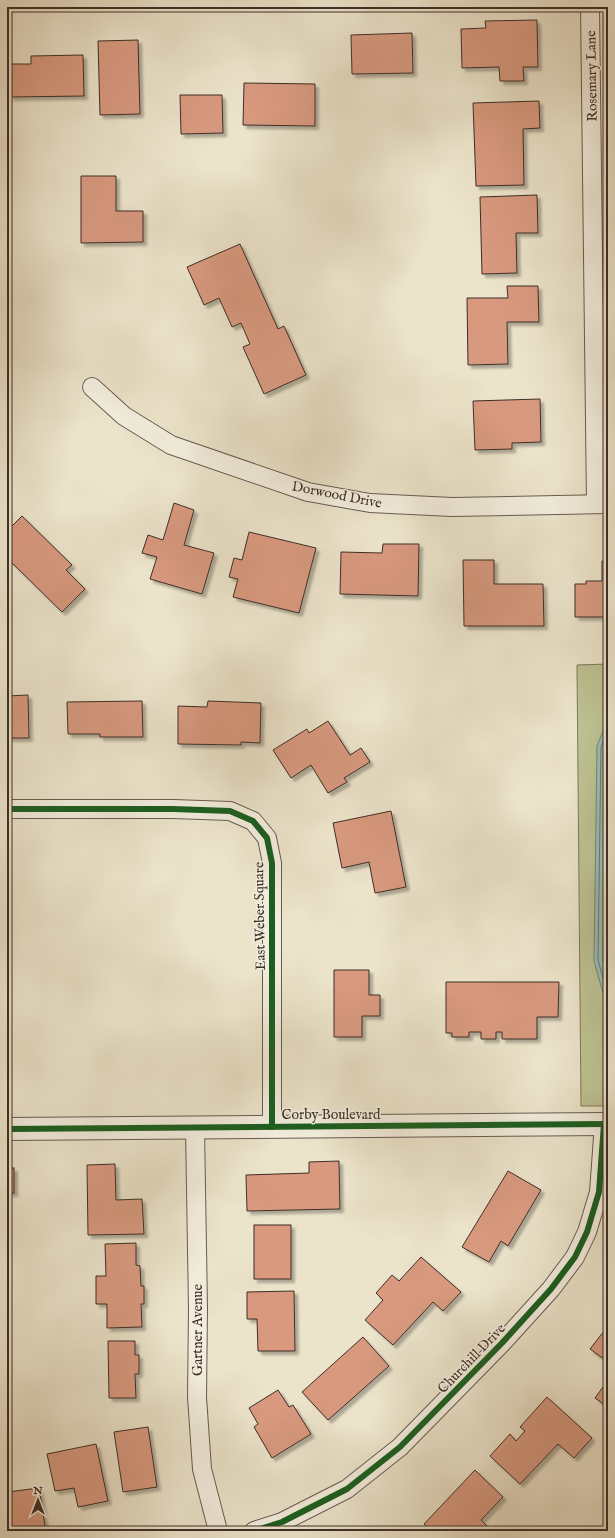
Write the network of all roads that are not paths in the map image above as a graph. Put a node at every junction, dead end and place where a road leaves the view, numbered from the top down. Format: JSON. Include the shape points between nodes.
{"nodes":[{"id":1,"x":590,"y":7,"type":"edge"},
{"id":2,"x":92,"y":387,"type":"dead end"},
{"id":3,"x":602,"y":504,"type":"edge"},
{"id":4,"x":7,"y":809,"type":"edge"},
{"id":5,"x":606,"y":1124,"type":"edge"},
{"id":6,"x":272,"y":1127,"type":"junction"},
{"id":7,"x":195,"y":1128,"type":"junction"},
{"id":8,"x":7,"y":1129,"type":"edge"},
{"id":9,"x":218,"y":1531,"type":"edge"},
{"id":10,"x":254,"y":1531,"type":"edge"}],
"edges":[{"from":1,"to":3,"type":"street","name":"Rosemary Lane"},
{"from":2,"to":3,"type":"street","name":"Dorwood Drive","via":[[124,416],[171,445],[308,492],[370,503],[452,507]]},
{"from":4,"to":6,"type":"street","name":"East Weber Square","via":[[230,811],[253,821],[267,838],[272,863]]},
{"from":5,"to":6,"type":"street","name":"Corby Boulevard"},
{"from":5,"to":10,"type":"street","name":"Churchill Drive","via":[[599,1192],[587,1232],[575,1257],[551,1289],[400,1447],[347,1489],[282,1522]]},
{"from":6,"to":7,"type":"street","name":"Corby Boulevard"},
{"from":7,"to":8,"type":"street","name":"Corby Boulevard"},
{"from":7,"to":9,"type":"street","name":"Gartner Avenue","via":[[197,1397],[202,1469]]}]}
